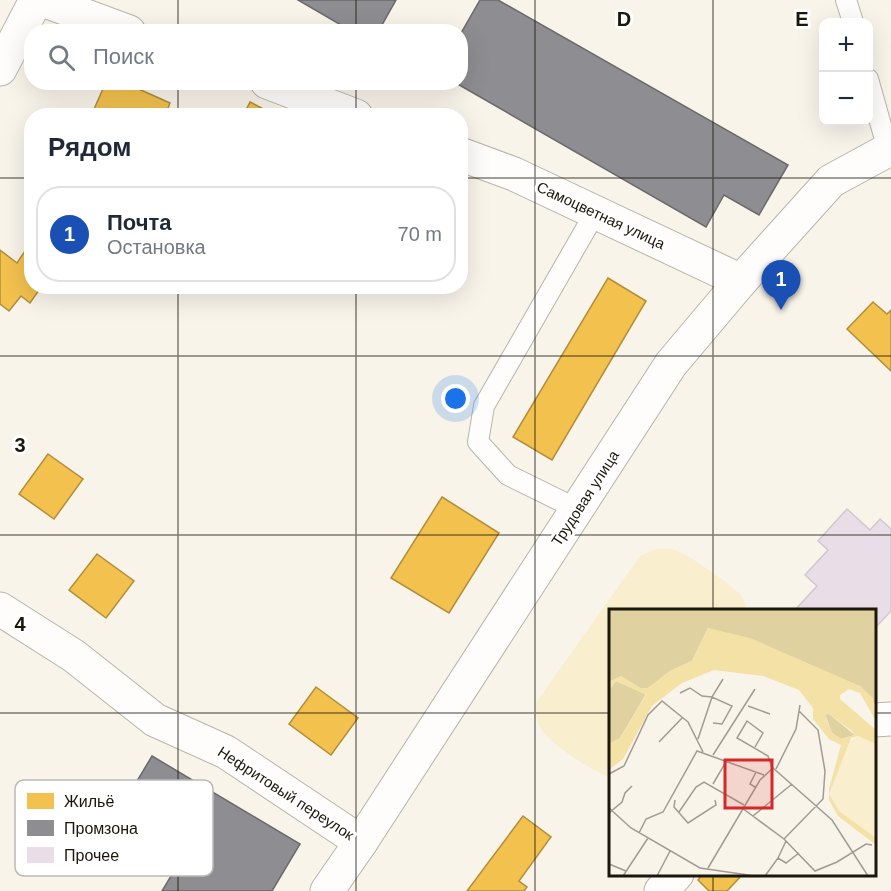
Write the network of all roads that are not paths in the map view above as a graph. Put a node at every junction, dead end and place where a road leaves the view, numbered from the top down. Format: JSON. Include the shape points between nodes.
{"nodes":[{"id":1,"x":36,"y":0,"type":"edge"},
{"id":2,"x":43,"y":0,"type":"edge"},
{"id":3,"x":846,"y":0,"type":"edge"},
{"id":4,"x":852,"y":18,"type":"edge"},
{"id":5,"x":108,"y":24,"type":"edge"},
{"id":6,"x":0,"y":69,"type":"edge"},
{"id":7,"x":288,"y":90,"type":"edge"},
{"id":8,"x":873,"y":95,"type":"edge"},
{"id":9,"x":335,"y":108,"type":"edge"},
{"id":10,"x":890,"y":150,"type":"edge"},
{"id":11,"x":468,"y":157,"type":"edge"},
{"id":12,"x":596,"y":213,"type":"junction"},
{"id":13,"x":741,"y":281,"type":"junction"},
{"id":14,"x":577,"y":509,"type":"junction"},
{"id":15,"x":0,"y":609,"type":"edge"},
{"id":16,"x":891,"y":719,"type":"edge"},
{"id":17,"x":876,"y":720,"type":"edge"},
{"id":18,"x":361,"y":842,"type":"junction"},
{"id":19,"x":675,"y":876,"type":"edge"},
{"id":20,"x":327,"y":891,"type":"edge"},
{"id":21,"x":662,"y":891,"type":"edge"}],
"edges":[{"from":1,"to":6,"type":"street"},
{"from":2,"to":5,"type":"street"},
{"from":3,"to":4,"type":"lane"},
{"from":7,"to":9,"type":"street"},
{"from":8,"to":10,"type":"lane"},
{"from":10,"to":13,"type":"street","name":"Трудовая улица","via":[[831,181]]},
{"from":11,"to":12,"type":"street","name":"Самоцветная улица"},
{"from":12,"to":13,"type":"street","name":"Самоцветная улица"},
{"from":12,"to":14,"type":"lane","via":[[484,406],[478,442],[508,475]]},
{"from":13,"to":14,"type":"street","name":"Трудовая улица","via":[[671,364]]},
{"from":14,"to":18,"type":"street","name":"Трудовая улица"},
{"from":15,"to":18,"type":"street","name":"Нефритовый переулок","via":[[74,656],[155,720],[226,752]]},
{"from":16,"to":17,"type":"street"},
{"from":18,"to":20,"type":"street","name":"Трудовая улица"},
{"from":19,"to":21,"type":"street"}]}
